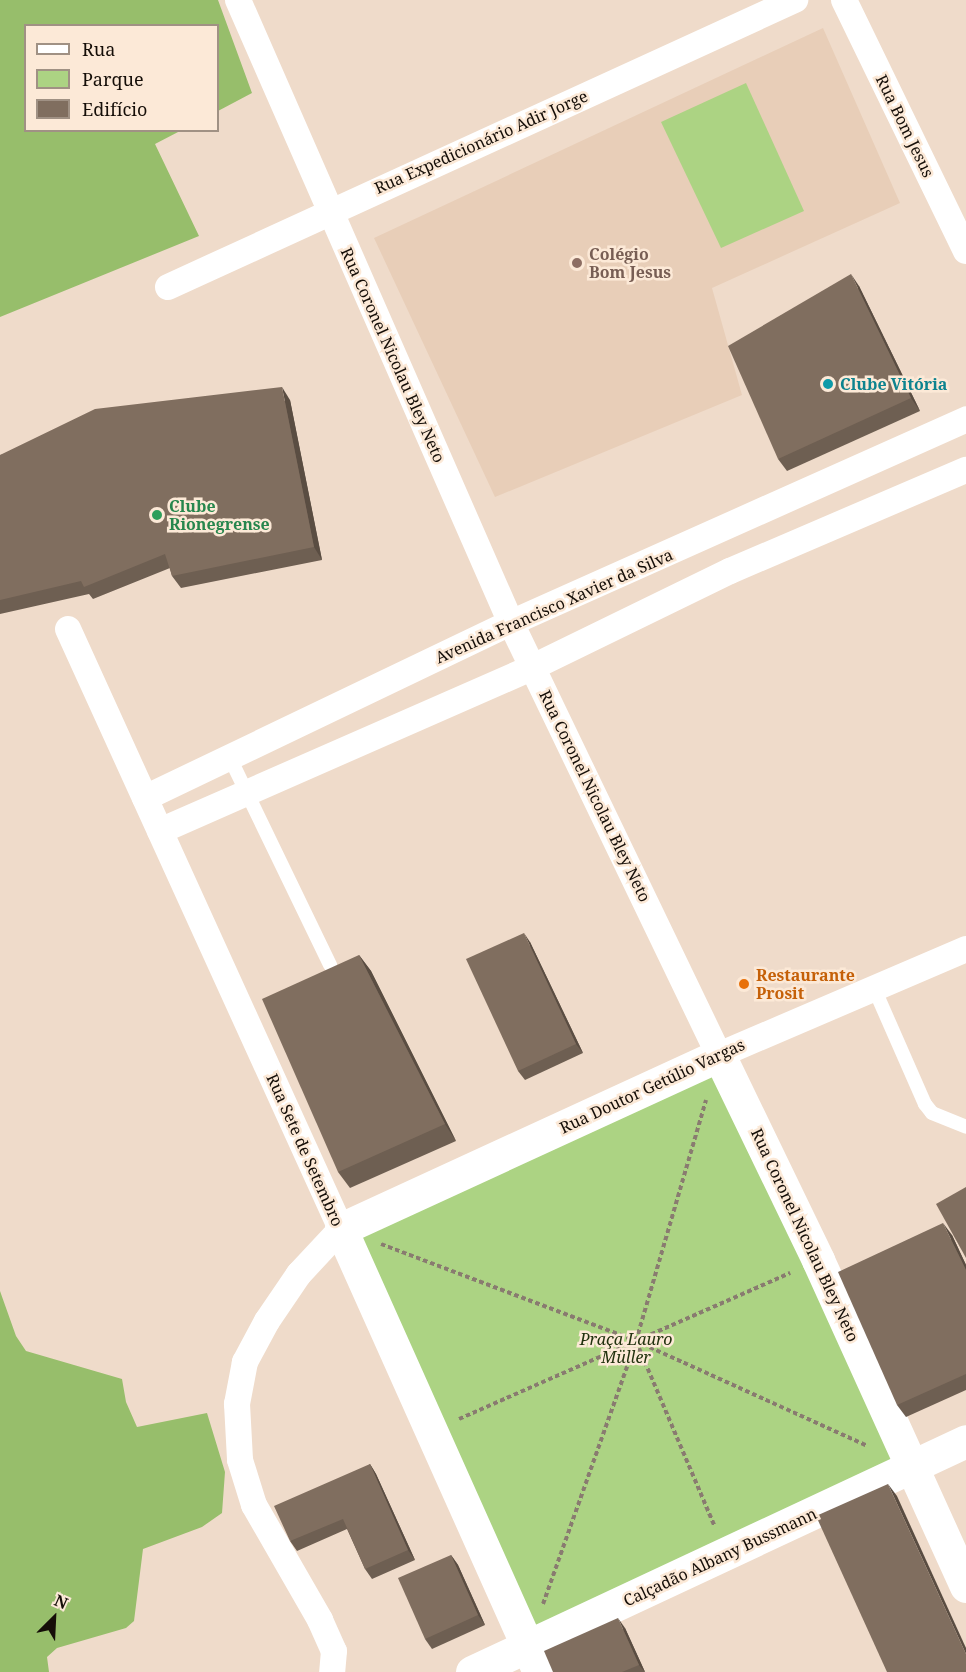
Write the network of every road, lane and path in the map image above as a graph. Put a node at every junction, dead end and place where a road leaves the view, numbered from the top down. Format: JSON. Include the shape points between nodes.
{"nodes":[{"id":1,"x":238,"y":0,"type":"edge"},
{"id":2,"x":795,"y":0,"type":"edge"},
{"id":3,"x":844,"y":0,"type":"edge"},
{"id":4,"x":330,"y":211,"type":"junction"},
{"id":5,"x":966,"y":251,"type":"edge"},
{"id":6,"x":168,"y":287,"type":"dead end"},
{"id":7,"x":966,"y":419,"type":"edge"},
{"id":8,"x":966,"y":470,"type":"edge"},
{"id":9,"x":715,"y":533,"type":"junction"},
{"id":10,"x":730,"y":571,"type":"junction"},
{"id":11,"x":511,"y":623,"type":"junction"},
{"id":12,"x":68,"y":629,"type":"dead end"},
{"id":13,"x":533,"y":667,"type":"junction"},
{"id":14,"x":230,"y":758,"type":"junction"},
{"id":15,"x":248,"y":790,"type":"junction"},
{"id":16,"x":144,"y":798,"type":"junction"},
{"id":17,"x":160,"y":831,"type":"junction"},
{"id":18,"x":966,"y":949,"type":"edge"},
{"id":19,"x":330,"y":965,"type":"edge"},
{"id":20,"x":874,"y":988,"type":"junction"},
{"id":21,"x":719,"y":1055,"type":"junction"},
{"id":22,"x":966,"y":1127,"type":"edge"},
{"id":23,"x":341,"y":1229,"type":"junction"},
{"id":24,"x":818,"y":1260,"type":"junction"},
{"id":25,"x":636,"y":1341,"type":"junction"},
{"id":26,"x":431,"y":1431,"type":"junction"},
{"id":27,"x":966,"y":1441,"type":"edge"},
{"id":28,"x":869,"y":1447,"type":"dead end"},
{"id":29,"x":911,"y":1466,"type":"junction"},
{"id":30,"x":726,"y":1554,"type":"junction"},
{"id":31,"x":966,"y":1587,"type":"edge"},
{"id":32,"x":534,"y":1660,"type":"edge"},
{"id":33,"x":332,"y":1672,"type":"edge"},
{"id":34,"x":472,"y":1672,"type":"edge"}],
"edges":[{"from":1,"to":4,"type":"street","name":"Rua Coronel Nicolau Bley Neto"},
{"from":2,"to":4,"type":"street","name":"Rua Expedicionário Adir Jorge"},
{"from":3,"to":5,"type":"street","name":"Rua Bom Jesus"},
{"from":4,"to":6,"type":"street","name":"Rua Expedicionário Adir Jorge"},
{"from":4,"to":11,"type":"street","name":"Rua Coronel Nicolau Bley Neto"},
{"from":7,"to":9,"type":"street","name":"Avenida Francisco Xavier da Silva"},
{"from":8,"to":10,"type":"street"},
{"from":9,"to":10,"type":"street"},
{"from":9,"to":11,"type":"street","name":"Avenida Francisco Xavier da Silva"},
{"from":10,"to":13,"type":"street"},
{"from":11,"to":13,"type":"street","name":"Rua Coronel Nicolau Bley Neto"},
{"from":11,"to":14,"type":"street","name":"Avenida Francisco Xavier da Silva"},
{"from":12,"to":16,"type":"street","name":"Rua Sete de Setembro"},
{"from":13,"to":15,"type":"street"},
{"from":13,"to":21,"type":"street","name":"Rua Coronel Nicolau Bley Neto"},
{"from":14,"to":15,"type":"lane"},
{"from":14,"to":16,"type":"street","name":"Avenida Francisco Xavier da Silva"},
{"from":15,"to":17,"type":"street"},
{"from":15,"to":19,"type":"lane"},
{"from":16,"to":17,"type":"street","name":"Rua Sete de Setembro"},
{"from":17,"to":23,"type":"street","name":"Rua Sete de Setembro"},
{"from":18,"to":20,"type":"street","name":"Rua Doutor Getúlio Vargas"},
{"from":20,"to":21,"type":"street","name":"Rua Doutor Getúlio Vargas"},
{"from":20,"to":22,"type":"lane","via":[[925,1104],[932,1113]]},
{"from":21,"to":23,"type":"main road","name":"Rua Doutor Getúlio Vargas"},
{"from":21,"to":24,"type":"main road","name":"Rua Coronel Nicolau Bley Neto"},
{"from":21,"to":25,"type":"path"},
{"from":23,"to":25,"type":"path"},
{"from":23,"to":26,"type":"main road","name":"Rua Sete de Setembro"},
{"from":23,"to":33,"type":"street","via":[[299,1274],[267,1321],[245,1362],[237,1404],[240,1460],[254,1505],[320,1620],[334,1651]]},
{"from":24,"to":25,"type":"path"},
{"from":24,"to":29,"type":"main road","name":"Rua Coronel Nicolau Bley Neto"},
{"from":25,"to":26,"type":"path"},
{"from":25,"to":28,"type":"path"},
{"from":25,"to":30,"type":"path"},
{"from":25,"to":32,"type":"path"},
{"from":26,"to":32,"type":"main road","name":"Rua Sete de Setembro"},
{"from":27,"to":29,"type":"main road","name":"Calçadão Albany Bussmann"},
{"from":29,"to":30,"type":"main road","name":"Calçadão Albany Bussmann"},
{"from":29,"to":31,"type":"main road","name":"Rua Coronel Nicolau Bley Neto"},
{"from":30,"to":32,"type":"main road","name":"Calçadão Albany Bussmann"},
{"from":32,"to":34,"type":"main road","name":"Calçadão Albany Bussmann"}]}
